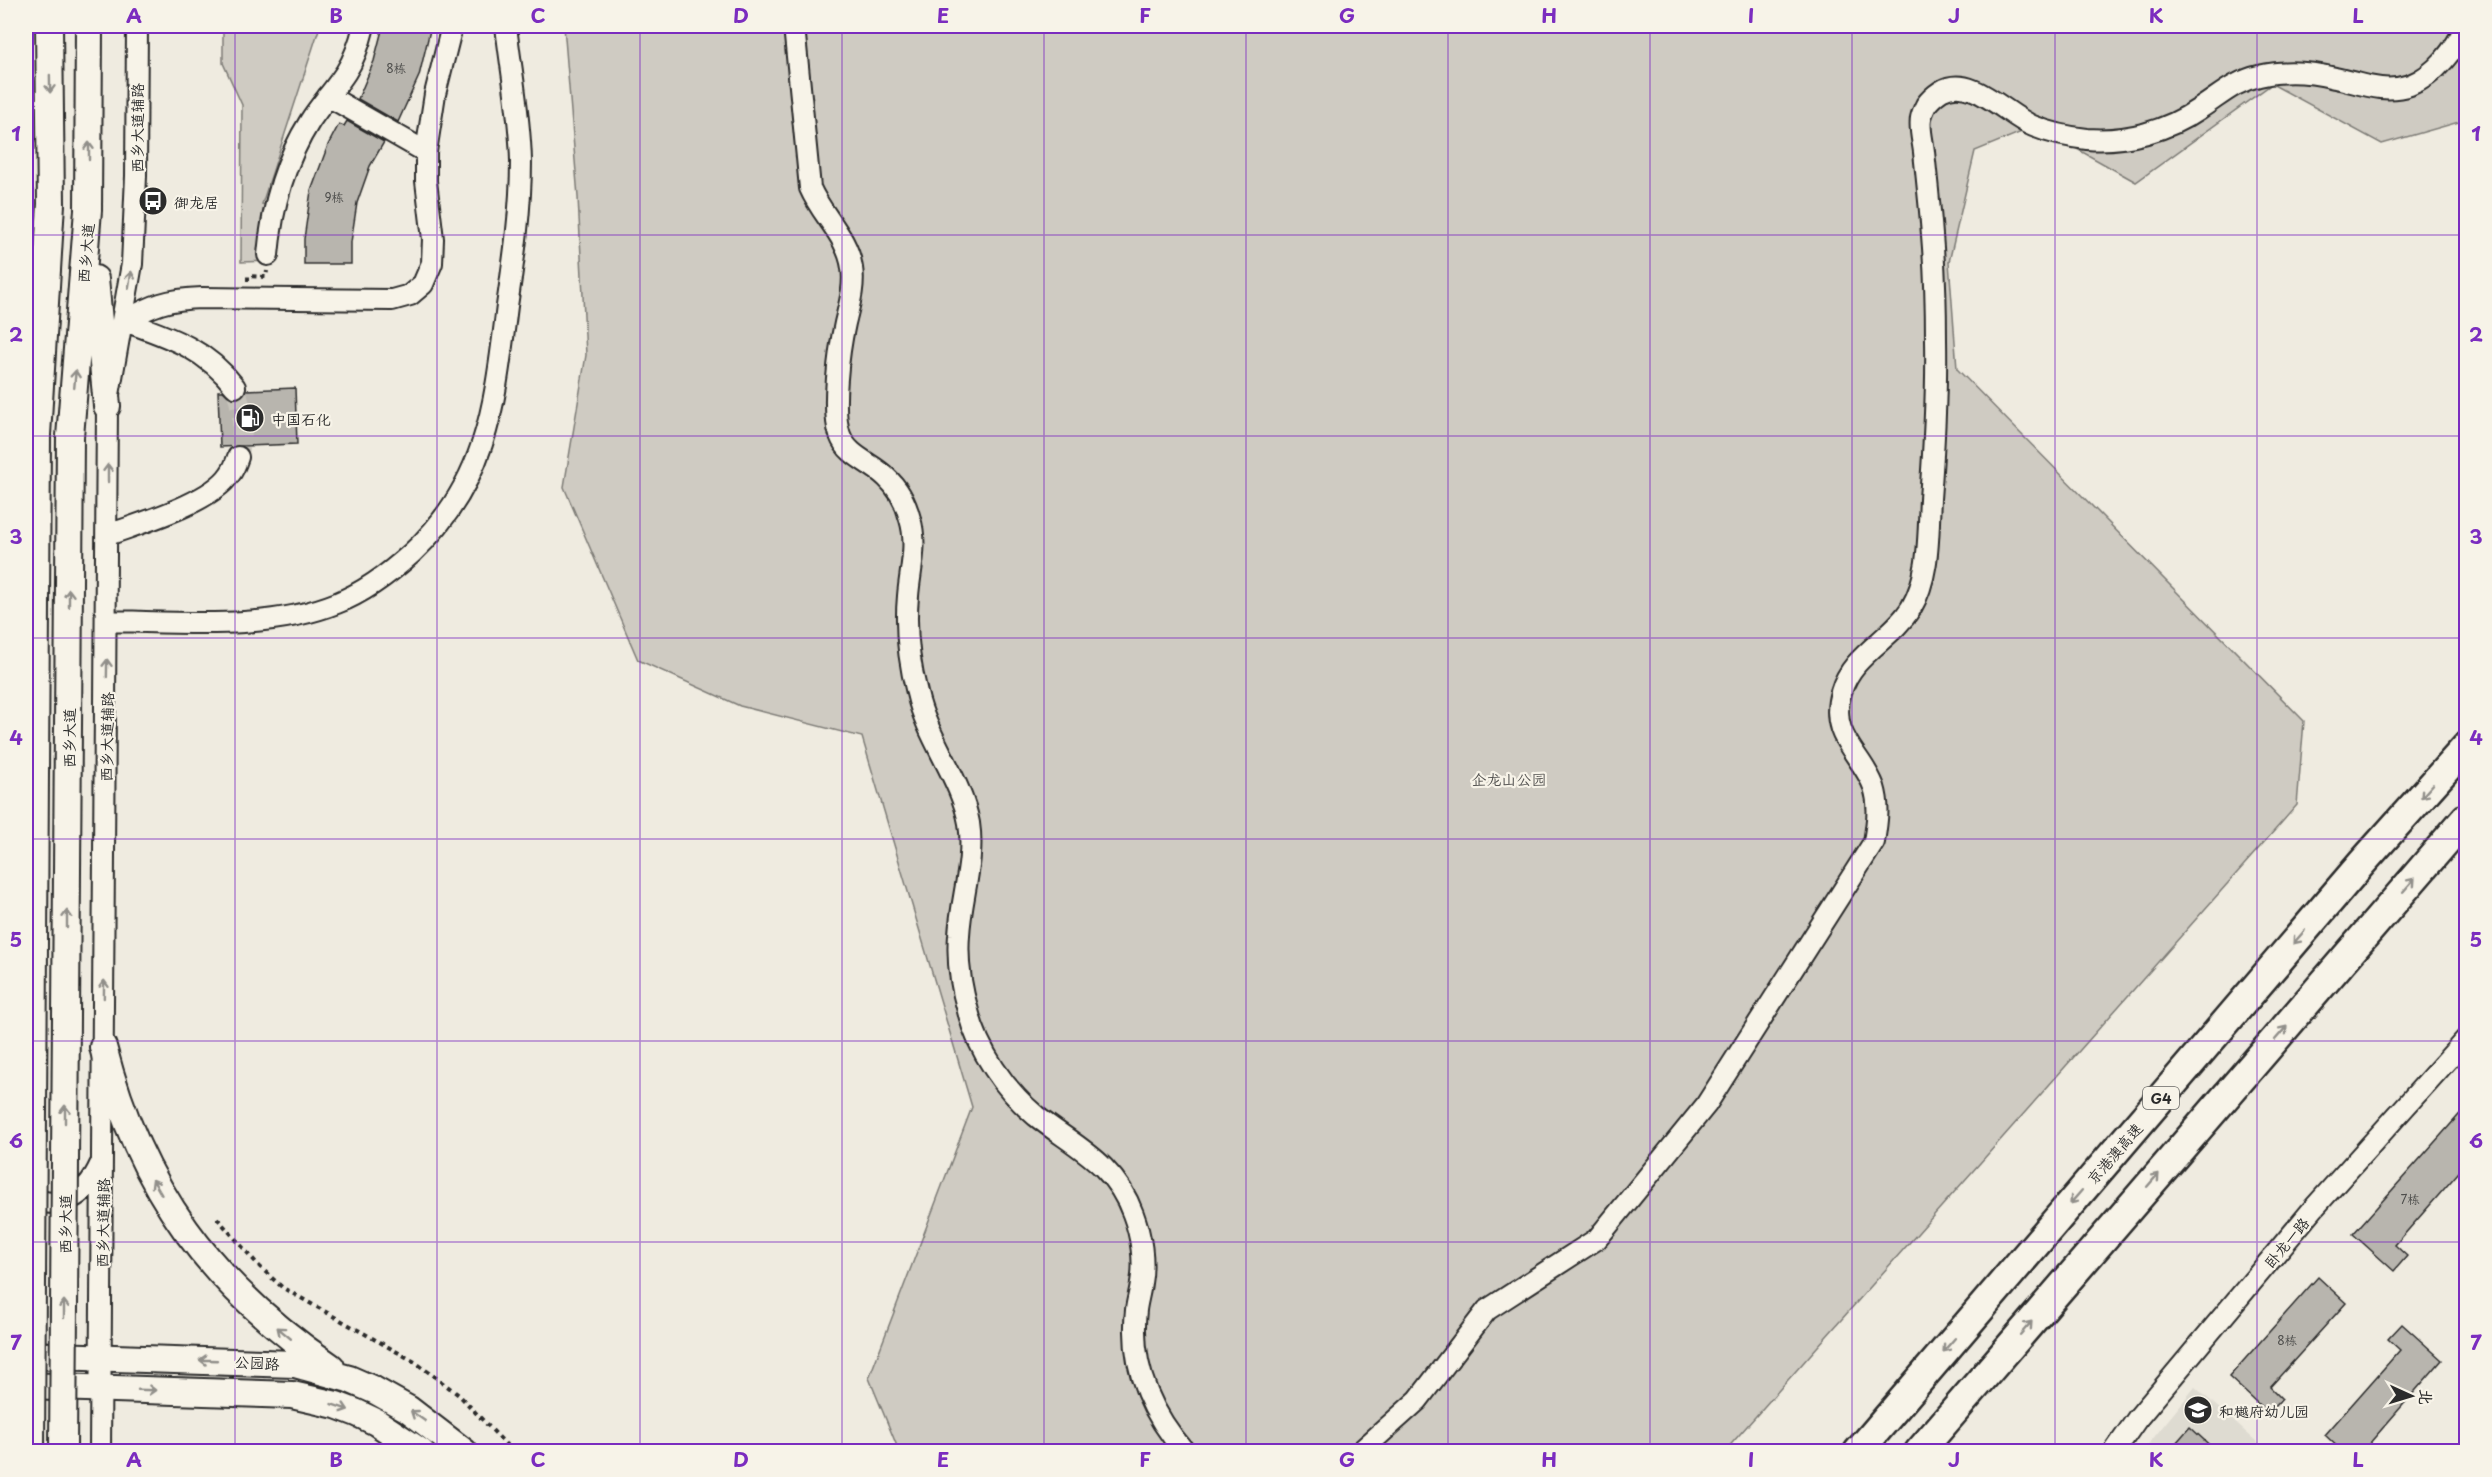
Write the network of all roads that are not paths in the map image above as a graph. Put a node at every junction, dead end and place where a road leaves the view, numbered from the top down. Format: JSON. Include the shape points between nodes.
{"nodes":[{"id":1,"x":49,"y":26,"type":"edge"},
{"id":2,"x":89,"y":26,"type":"edge"},
{"id":3,"x":137,"y":26,"type":"edge"},
{"id":4,"x":364,"y":26,"type":"edge"},
{"id":5,"x":452,"y":26,"type":"edge"},
{"id":6,"x":506,"y":26,"type":"edge"},
{"id":7,"x":794,"y":26,"type":"edge"},
{"id":8,"x":2466,"y":26,"type":"edge"},
{"id":9,"x":328,"y":96,"type":"junction"},
{"id":10,"x":426,"y":152,"type":"junction"},
{"id":11,"x":51,"y":204,"type":"junction"},
{"id":12,"x":88,"y":210,"type":"junction"},
{"id":13,"x":268,"y":255,"type":"dead end"},
{"id":14,"x":124,"y":321,"type":"junction"},
{"id":15,"x":26,"y":341,"type":"edge"},
{"id":16,"x":235,"y":387,"type":"tunnel mouth"},
{"id":17,"x":107,"y":406,"type":"junction"},
{"id":18,"x":238,"y":457,"type":"tunnel mouth"},
{"id":19,"x":108,"y":535,"type":"junction"},
{"id":20,"x":107,"y":621,"type":"junction"},
{"id":21,"x":2466,"y":747,"type":"edge"},
{"id":22,"x":2466,"y":819,"type":"edge"},
{"id":23,"x":2466,"y":1039,"type":"edge"},
{"id":24,"x":103,"y":1047,"type":"junction"},
{"id":25,"x":102,"y":1160,"type":"junction"},
{"id":26,"x":26,"y":1192,"type":"edge"},
{"id":27,"x":26,"y":1355,"type":"edge"},
{"id":28,"x":100,"y":1357,"type":"junction"},
{"id":29,"x":349,"y":1379,"type":"junction"},
{"id":30,"x":26,"y":1386,"type":"edge"},
{"id":31,"x":100,"y":1388,"type":"junction"},
{"id":32,"x":31,"y":1452,"type":"edge"},
{"id":33,"x":63,"y":1452,"type":"edge"},
{"id":34,"x":100,"y":1452,"type":"edge"},
{"id":35,"x":421,"y":1452,"type":"edge"},
{"id":36,"x":464,"y":1452,"type":"edge"},
{"id":37,"x":1185,"y":1452,"type":"edge"},
{"id":38,"x":1360,"y":1452,"type":"edge"},
{"id":39,"x":1858,"y":1452,"type":"edge"},
{"id":40,"x":1919,"y":1452,"type":"edge"},
{"id":41,"x":2114,"y":1452,"type":"edge"}],
"edges":[{"from":1,"to":11,"type":"main road","one_way":true},
{"from":12,"to":2,"type":"main road","name":"西乡大道","one_way":true},
{"from":14,"to":3,"type":"street","name":"西乡大道辅路","one_way":true,"via":[[132,264],[136,176]]},
{"from":4,"to":9,"type":"street","via":[[346,72]]},
{"from":5,"to":10,"type":"street"},
{"from":6,"to":20,"type":"street","via":[[521,159],[519,219],[494,400],[484,443],[469,479],[448,512],[427,539],[394,570],[364,590],[301,615],[265,620]]},
{"from":7,"to":37,"type":"street","via":[[810,188],[818,206],[846,244],[853,270],[837,386],[840,434],[849,450],[885,476],[902,496],[911,521],[914,548],[908,597],[908,647],[917,696],[934,743],[958,787],[969,822],[971,860],[958,936],[960,976],[969,1016],[984,1053],[1006,1086],[1034,1114],[1095,1157],[1117,1182],[1133,1212],[1141,1245],[1142,1279],[1135,1342],[1140,1374],[1167,1432]]},
{"from":8,"to":38,"type":"street","via":[[2457,46],[2436,68],[2409,85],[2374,89],[2297,72],[2259,76],[2223,90],[2174,123],[2118,139],[2069,136],[2032,126],[1964,86],[1945,89],[1928,101],[1920,119],[1932,240],[1936,340],[1935,441],[1924,575],[1912,606],[1892,633],[1865,653],[1840,694],[1839,718],[1845,742],[1874,786],[1879,814],[1874,842],[1706,1105],[1597,1239],[1487,1310],[1418,1400]]},
{"from":9,"to":10,"type":"street"},
{"from":9,"to":13,"type":"street","via":[[301,136],[285,171],[276,198]]},
{"from":10,"to":14,"type":"street","via":[[432,263],[423,284],[410,295],[393,300],[186,298],[154,305]]},
{"from":11,"to":15,"type":"main road"},
{"from":11,"to":32,"type":"main road","bridge":true,"via":[[37,435]]},
{"from":12,"to":17,"type":"main road"},
{"from":33,"to":12,"type":"main road","name":"西乡大道","one_way":true,"bridge":true,"via":[[70,437]]},
{"from":14,"to":16,"type":"street","via":[[169,337],[208,358]]},
{"from":14,"to":17,"type":"street","name":"西乡大道辅路"},
{"from":19,"to":17,"type":"street","name":"西乡大道辅路","one_way":true},
{"from":18,"to":19,"type":"street","via":[[230,476],[211,492]]},
{"from":19,"to":20,"type":"street","name":"西乡大道辅路"},
{"from":24,"to":20,"type":"street","name":"西乡大道辅路","one_way":true},
{"from":21,"to":39,"type":"highway","name":"京港澳高速","number":"G4","one_way":true},
{"from":40,"to":22,"type":"highway","one_way":true},
{"from":23,"to":41,"type":"street","name":"卧龙一路","via":[[2313,1209],[2137,1419]]},
{"from":24,"to":25,"type":"street","name":"西乡大道辅路"},
{"from":29,"to":24,"type":"main road","one_way":true,"via":[[295,1343],[257,1311],[189,1235],[142,1159],[118,1101]]},
{"from":25,"to":26,"type":"street","via":[[93,1182],[73,1199],[44,1201]]},
{"from":25,"to":28,"type":"street","name":"西乡大道辅路"},
{"from":27,"to":28,"type":"main road","name":"公园路"},
{"from":29,"to":28,"type":"main road","name":"公园路","one_way":true,"via":[[295,1364]]},
{"from":28,"to":31,"type":"street","name":"西乡大道辅路"},
{"from":36,"to":29,"type":"main road","name":"公园路","one_way":true,"via":[[408,1409]]},
{"from":30,"to":31,"type":"main road","name":"公园路"},
{"from":31,"to":34,"type":"street","name":"西乡大道辅路"},
{"from":31,"to":35,"type":"main road","name":"公园路","one_way":true,"via":[[265,1393],[314,1399],[376,1422]]}]}
